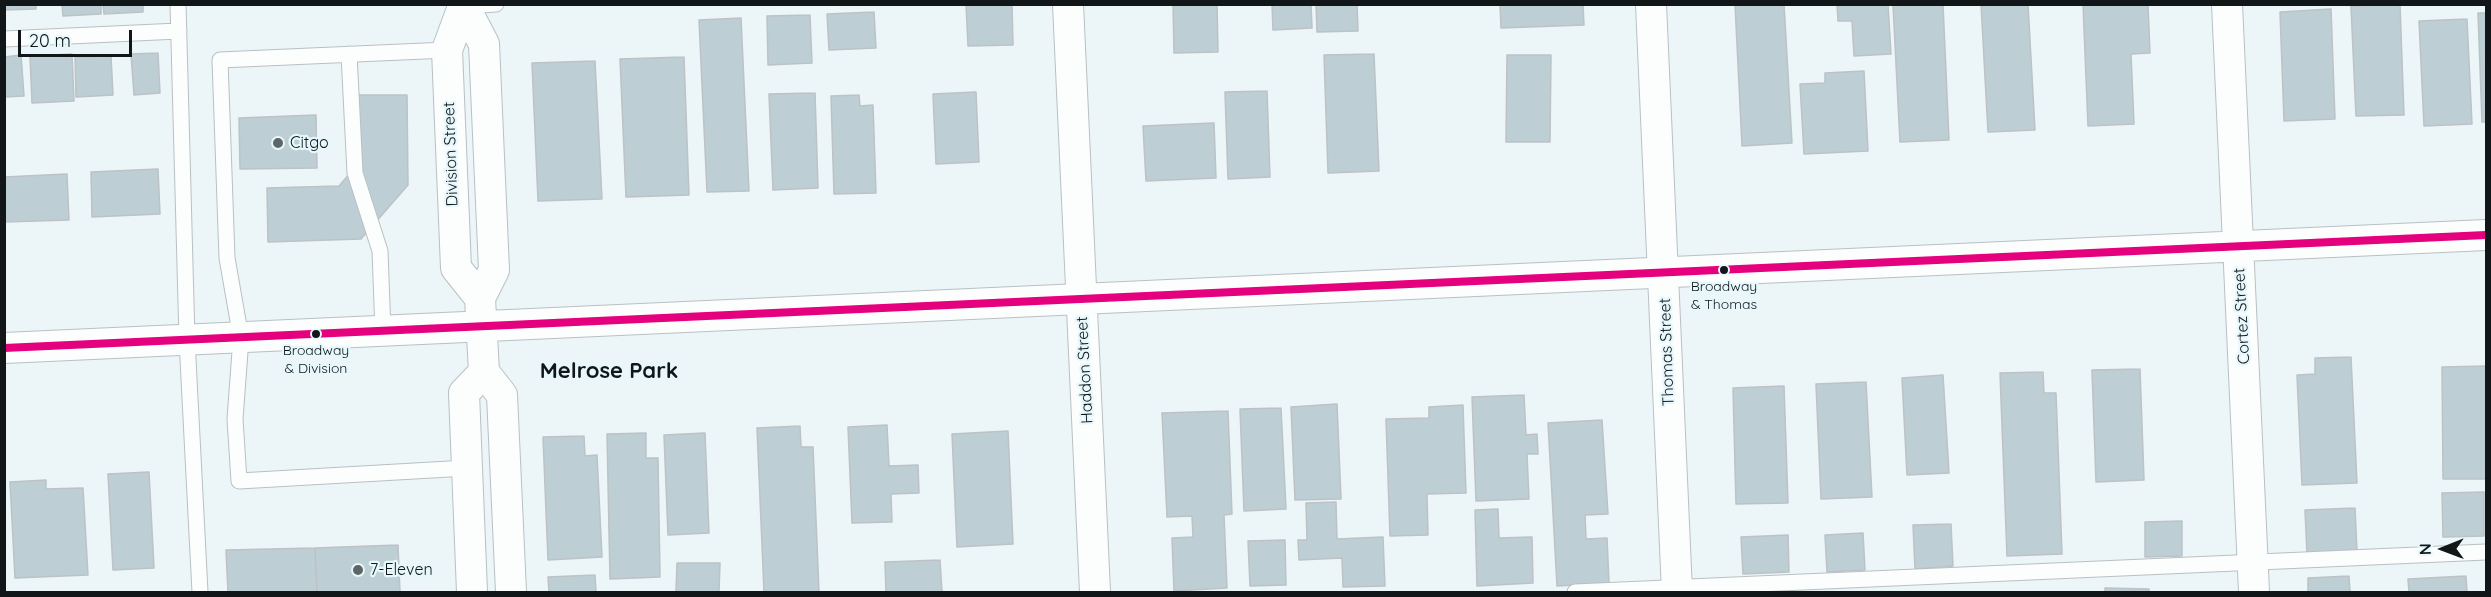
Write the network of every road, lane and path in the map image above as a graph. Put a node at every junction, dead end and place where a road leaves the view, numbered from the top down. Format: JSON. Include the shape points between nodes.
{"nodes":[{"id":1,"x":178,"y":4,"type":"edge"},
{"id":2,"x":496,"y":4,"type":"edge"},
{"id":3,"x":1068,"y":4,"type":"edge"},
{"id":4,"x":1651,"y":4,"type":"edge"},
{"id":5,"x":2228,"y":4,"type":"edge"},
{"id":6,"x":464,"y":5,"type":"edge"},
{"id":7,"x":179,"y":31,"type":"junction"},
{"id":8,"x":4,"y":39,"type":"edge"},
{"id":9,"x":447,"y":50,"type":"junction"},
{"id":10,"x":349,"y":54,"type":"junction"},
{"id":11,"x":2487,"y":235,"type":"edge"},
{"id":12,"x":2238,"y":246,"type":"junction"},
{"id":13,"x":1664,"y":273,"type":"junction"},
{"id":14,"x":480,"y":298,"type":"junction"},
{"id":15,"x":1082,"y":300,"type":"junction"},
{"id":16,"x":482,"y":327,"type":"junction"},
{"id":17,"x":383,"y":332,"type":"junction"},
{"id":18,"x":241,"y":338,"type":"junction"},
{"id":19,"x":188,"y":340,"type":"junction"},
{"id":20,"x":4,"y":348,"type":"edge"},
{"id":21,"x":484,"y":372,"type":"junction"},
{"id":22,"x":467,"y":468,"type":"junction"},
{"id":23,"x":2487,"y":552,"type":"edge"},
{"id":24,"x":2253,"y":563,"type":"junction"},
{"id":25,"x":1677,"y":590,"type":"edge"},
{"id":26,"x":200,"y":592,"type":"edge"},
{"id":27,"x":471,"y":592,"type":"edge"},
{"id":28,"x":512,"y":592,"type":"edge"},
{"id":29,"x":1095,"y":592,"type":"edge"},
{"id":30,"x":1575,"y":592,"type":"edge"},
{"id":31,"x":2254,"y":592,"type":"edge"}],
"edges":[{"from":1,"to":7,"type":"lane"},
{"from":2,"to":6,"type":"lane"},
{"from":3,"to":15,"type":"street","name":"Haddon Street"},
{"from":4,"to":13,"type":"street","name":"Thomas Street"},
{"from":5,"to":12,"type":"street","name":"Cortez Street"},
{"from":6,"to":9,"type":"street","name":"Division Street"},
{"from":6,"to":14,"type":"street","via":[[484,44],[494,270]]},
{"from":7,"to":8,"type":"lane"},
{"from":7,"to":19,"type":"lane"},
{"from":9,"to":10,"type":"lane"},
{"from":9,"to":14,"type":"street","name":"Division Street","via":[[456,268]]},
{"from":10,"to":17,"type":"lane","via":[[355,173],[380,251]]},
{"from":10,"to":18,"type":"lane","via":[[220,60],[227,258]]},
{"from":11,"to":12,"type":"street"},
{"from":12,"to":13,"type":"street"},
{"from":12,"to":24,"type":"street","name":"Cortez Street"},
{"from":13,"to":15,"type":"street"},
{"from":13,"to":25,"type":"street","name":"Thomas Street"},
{"from":14,"to":16,"type":"street"},
{"from":15,"to":16,"type":"street"},
{"from":15,"to":29,"type":"street","name":"Haddon Street"},
{"from":16,"to":17,"type":"street"},
{"from":16,"to":21,"type":"street"},
{"from":17,"to":18,"type":"street"},
{"from":18,"to":19,"type":"street"},
{"from":18,"to":22,"type":"lane","via":[[235,419],[239,481]]},
{"from":19,"to":20,"type":"street"},
{"from":19,"to":26,"type":"lane"},
{"from":21,"to":22,"type":"street","via":[[464,393]]},
{"from":21,"to":28,"type":"street","via":[[502,395]]},
{"from":22,"to":27,"type":"street"},
{"from":23,"to":24,"type":"lane"},
{"from":24,"to":25,"type":"lane"},
{"from":24,"to":31,"type":"street","name":"Cortez Street"},
{"from":25,"to":30,"type":"lane"}]}
